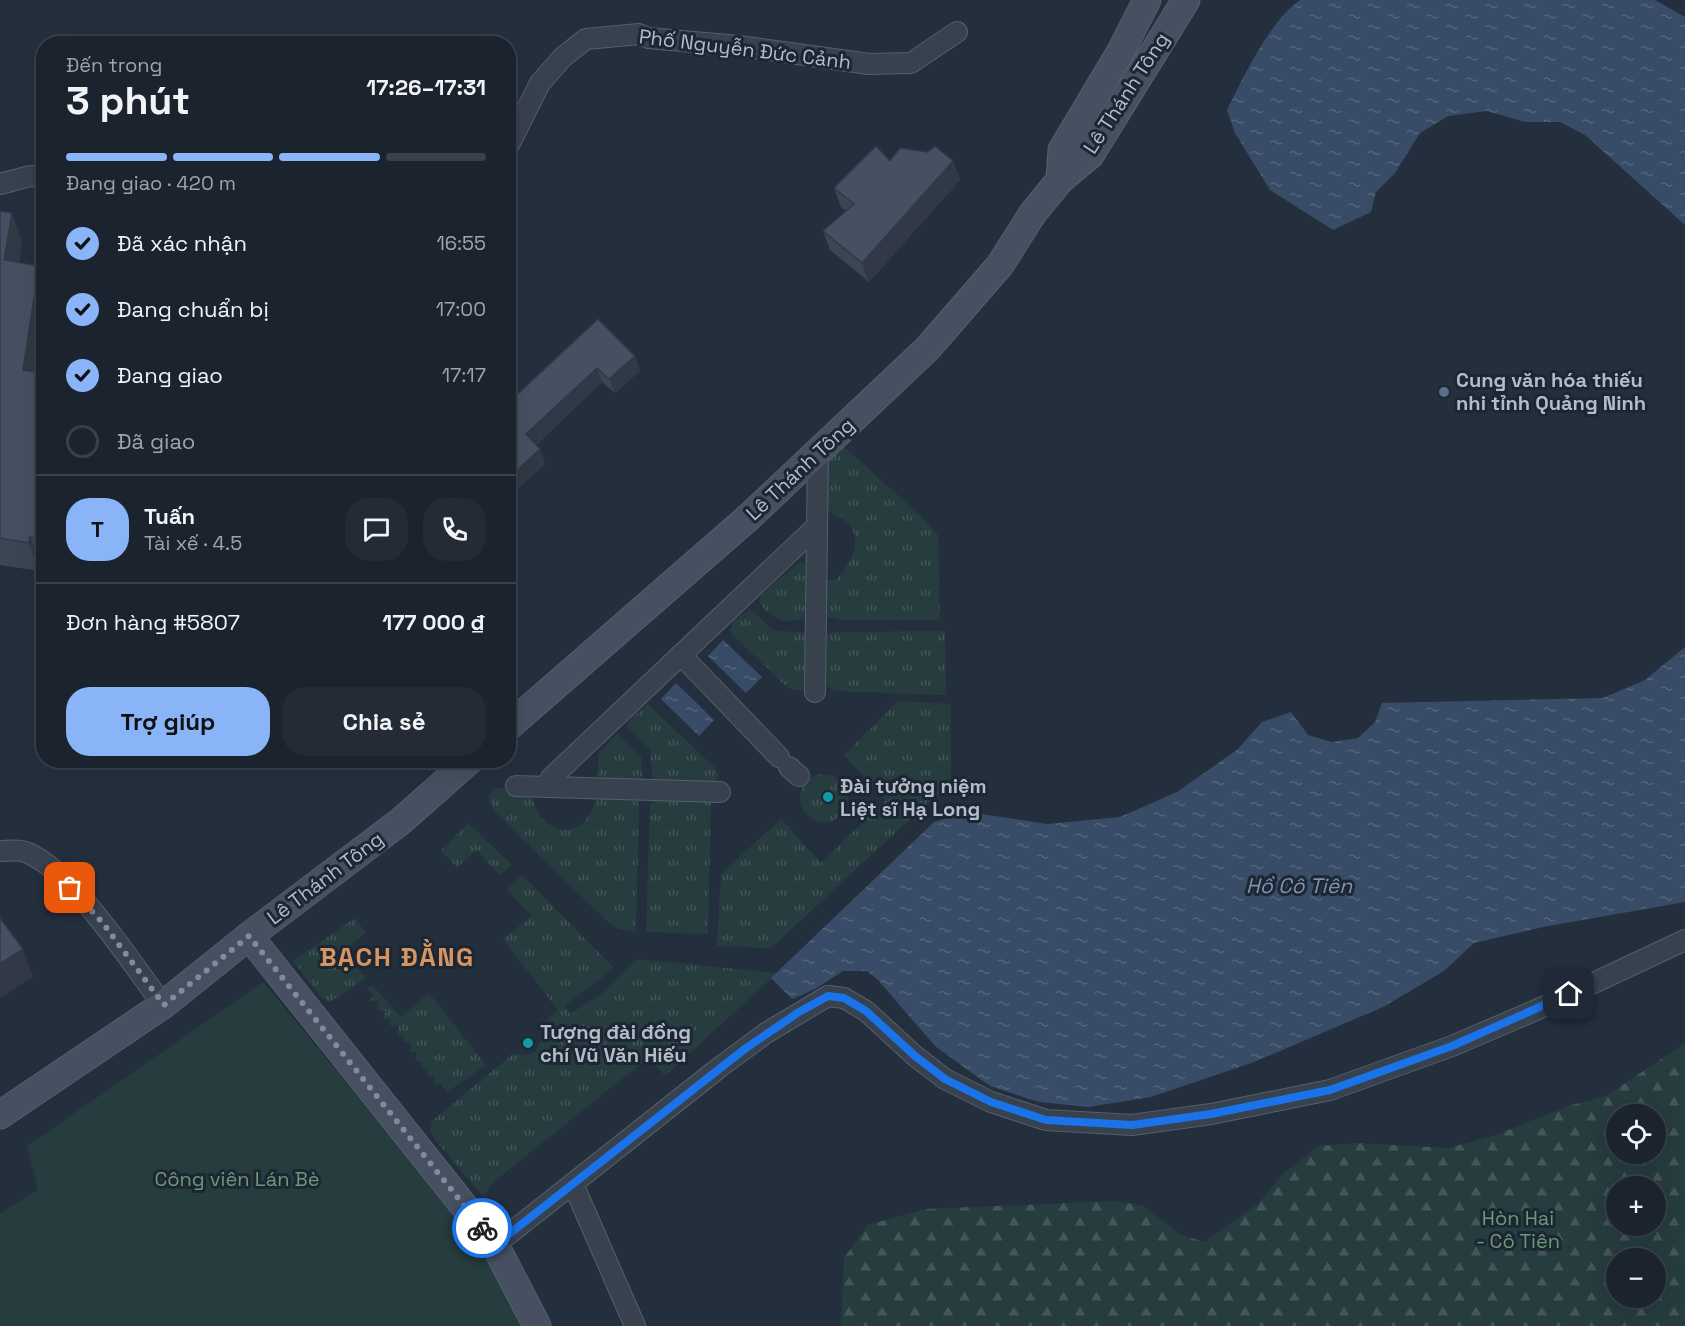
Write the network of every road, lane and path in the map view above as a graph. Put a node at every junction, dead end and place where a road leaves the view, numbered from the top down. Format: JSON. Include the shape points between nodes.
{"nodes":[{"id":1,"x":1147,"y":0,"type":"edge"},
{"id":2,"x":1186,"y":0,"type":"edge"},
{"id":3,"x":957,"y":32,"type":"dead end"},
{"id":4,"x":516,"y":131,"type":"edge"},
{"id":5,"x":36,"y":176,"type":"edge"},
{"id":6,"x":1060,"y":180,"type":"junction"},
{"id":7,"x":0,"y":184,"type":"edge"},
{"id":8,"x":818,"y":452,"type":"junction"},
{"id":9,"x":816,"y":527,"type":"junction"},
{"id":10,"x":681,"y":655,"type":"junction"},
{"id":11,"x":815,"y":692,"type":"dead end"},
{"id":12,"x":516,"y":720,"type":"edge"},
{"id":13,"x":789,"y":767,"type":"dead end"},
{"id":14,"x":461,"y":768,"type":"edge"},
{"id":15,"x":516,"y":786,"type":"dead end"},
{"id":16,"x":547,"y":787,"type":"junction"},
{"id":17,"x":720,"y":792,"type":"dead end"},
{"id":18,"x":0,"y":851,"type":"edge"},
{"id":19,"x":249,"y":936,"type":"junction"},
{"id":20,"x":1685,"y":940,"type":"edge"},
{"id":21,"x":164,"y":1005,"type":"junction"},
{"id":22,"x":0,"y":1115,"type":"edge"},
{"id":23,"x":573,"y":1184,"type":"junction"},
{"id":24,"x":495,"y":1245,"type":"junction"},
{"id":25,"x":537,"y":1326,"type":"edge"},
{"id":26,"x":635,"y":1326,"type":"edge"}],
"edges":[{"from":1,"to":6,"type":"main road","name":"Lê Thánh Tông","via":[[1062,150]]},
{"from":2,"to":6,"type":"main road","name":"Lê Thánh Tông","via":[[1090,155]]},
{"from":3,"to":4,"type":"street","name":"Phố Nguyễn Đức Cảnh","via":[[911,63],[869,64],[639,34],[586,39],[540,83]]},
{"from":5,"to":7,"type":"street"},
{"from":6,"to":8,"type":"main road","name":"Lê Thánh Tông","via":[[1000,265],[927,349]]},
{"from":8,"to":9,"type":"street"},
{"from":8,"to":12,"type":"main road","name":"Lê Thánh Tông"},
{"from":9,"to":10,"type":"street"},
{"from":9,"to":11,"type":"street"},
{"from":10,"to":13,"type":"street"},
{"from":10,"to":16,"type":"street","via":[[551,778]]},
{"from":14,"to":19,"type":"main road","name":"Lê Thánh Tông","via":[[400,821]]},
{"from":15,"to":16,"type":"street"},
{"from":16,"to":17,"type":"street"},
{"from":18,"to":21,"type":"street","via":[[27,852],[54,871],[102,922]]},
{"from":19,"to":21,"type":"main road","name":"Lê Thánh Tông"},
{"from":19,"to":24,"type":"main road"},
{"from":20,"to":23,"type":"street","via":[[1452,1046],[1330,1090],[1132,1125],[1046,1120],[991,1102],[945,1079],[866,1011],[844,998],[828,996],[746,1048]]},
{"from":21,"to":22,"type":"main road","name":"Lê Thánh Tông"},
{"from":23,"to":24,"type":"street"},
{"from":23,"to":26,"type":"street"},
{"from":24,"to":25,"type":"main road"}]}
